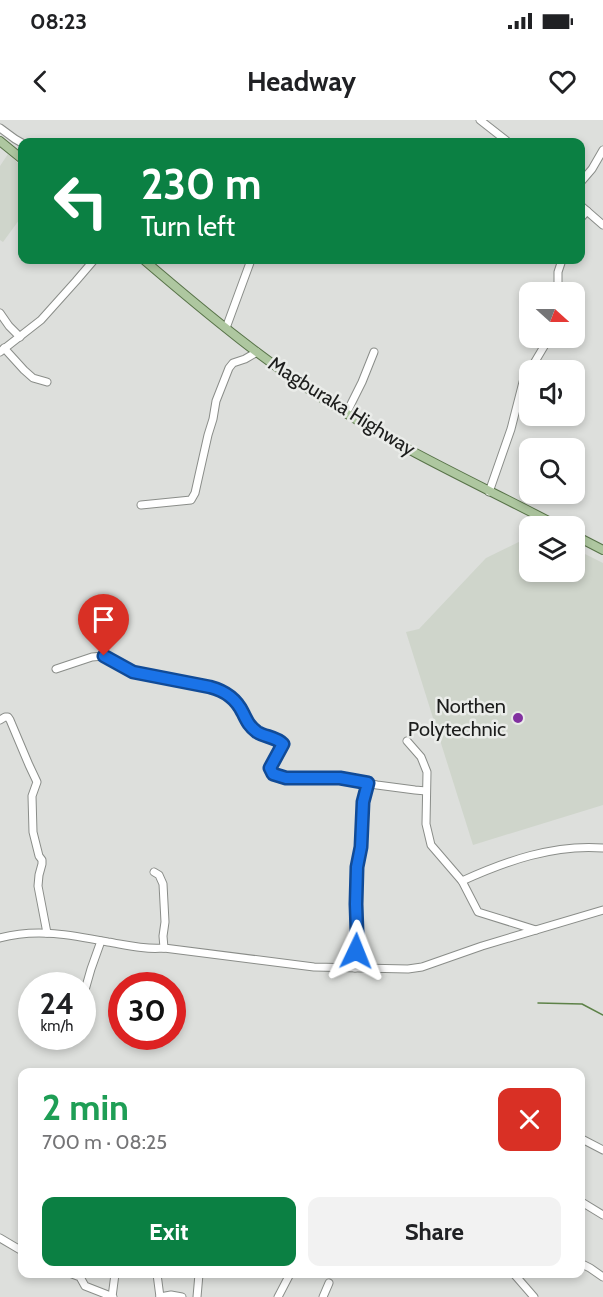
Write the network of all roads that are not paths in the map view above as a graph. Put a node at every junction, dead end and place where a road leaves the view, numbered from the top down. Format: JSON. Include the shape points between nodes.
{"nodes":[{"id":1,"x":480,"y":120,"type":"edge"},
{"id":2,"x":0,"y":128,"type":"edge"},
{"id":3,"x":503,"y":138,"type":"edge"},
{"id":4,"x":0,"y":141,"type":"edge"},
{"id":5,"x":18,"y":141,"type":"edge"},
{"id":6,"x":603,"y":150,"type":"edge"},
{"id":7,"x":18,"y":156,"type":"edge"},
{"id":8,"x":585,"y":177,"type":"edge"},
{"id":9,"x":587,"y":211,"type":"joint"},
{"id":10,"x":585,"y":213,"type":"edge"},
{"id":11,"x":603,"y":225,"type":"edge"},
{"id":12,"x":91,"y":264,"type":"edge"},
{"id":13,"x":149,"y":264,"type":"edge"},
{"id":14,"x":250,"y":264,"type":"edge"},
{"id":15,"x":561,"y":264,"type":"edge"},
{"id":16,"x":558,"y":282,"type":"edge"},
{"id":17,"x":0,"y":313,"type":"edge"},
{"id":18,"x":226,"y":328,"type":"junction"},
{"id":19,"x":20,"y":337,"type":"junction"},
{"id":20,"x":2,"y":350,"type":"edge"},
{"id":21,"x":257,"y":352,"type":"junction"},
{"id":22,"x":374,"y":352,"type":"dead end"},
{"id":23,"x":47,"y":382,"type":"dead end"},
{"id":24,"x":519,"y":398,"type":"edge"},
{"id":25,"x":346,"y":414,"type":"junction"},
{"id":26,"x":489,"y":492,"type":"junction"},
{"id":27,"x":141,"y":505,"type":"dead end"},
{"id":28,"x":538,"y":516,"type":"edge"},
{"id":29,"x":585,"y":541,"type":"edge"},
{"id":30,"x":603,"y":550,"type":"edge"},
{"id":31,"x":56,"y":669,"type":"dead end"},
{"id":32,"x":0,"y":720,"type":"edge"},
{"id":33,"x":407,"y":741,"type":"dead end"},
{"id":34,"x":368,"y":783,"type":"junction"},
{"id":35,"x":426,"y":790,"type":"junction"},
{"id":36,"x":603,"y":848,"type":"edge"},
{"id":37,"x":154,"y":872,"type":"dead end"},
{"id":38,"x":462,"y":881,"type":"junction"},
{"id":39,"x":603,"y":910,"type":"edge"},
{"id":40,"x":536,"y":930,"type":"junction"},
{"id":41,"x":47,"y":933,"type":"junction"},
{"id":42,"x":0,"y":938,"type":"edge"},
{"id":43,"x":101,"y":941,"type":"junction"},
{"id":44,"x":164,"y":948,"type":"junction"},
{"id":45,"x":355,"y":968,"type":"junction"},
{"id":46,"x":90,"y":972,"type":"edge"},
{"id":47,"x":585,"y":1141,"type":"edge"},
{"id":48,"x":603,"y":1150,"type":"edge"},
{"id":49,"x":585,"y":1204,"type":"edge"},
{"id":50,"x":603,"y":1215,"type":"edge"},
{"id":51,"x":0,"y":1238,"type":"edge"},
{"id":52,"x":18,"y":1248,"type":"edge"},
{"id":53,"x":585,"y":1266,"type":"edge"},
{"id":54,"x":603,"y":1277,"type":"edge"},
{"id":55,"x":81,"y":1278,"type":"edge"},
{"id":56,"x":115,"y":1278,"type":"edge"},
{"id":57,"x":158,"y":1278,"type":"edge"},
{"id":58,"x":199,"y":1278,"type":"edge"},
{"id":59,"x":288,"y":1278,"type":"edge"},
{"id":60,"x":517,"y":1278,"type":"edge"},
{"id":61,"x":329,"y":1283,"type":"dead end"},
{"id":62,"x":113,"y":1297,"type":"edge"},
{"id":63,"x":160,"y":1297,"type":"edge"},
{"id":64,"x":182,"y":1297,"type":"edge"},
{"id":65,"x":197,"y":1297,"type":"edge"},
{"id":66,"x":278,"y":1297,"type":"edge"},
{"id":67,"x":323,"y":1297,"type":"edge"},
{"id":68,"x":534,"y":1297,"type":"edge"}],
"edges":[{"from":1,"to":3,"type":"street"},
{"from":2,"to":5,"type":"street"},
{"from":4,"to":7,"type":"main road"},
{"from":6,"to":8,"type":"street"},
{"from":9,"to":10,"type":"street"},
{"from":9,"to":11,"type":"street"},
{"from":12,"to":19,"type":"street","via":[[41,320]]},
{"from":13,"to":18,"type":"main road","name":"Magburaka Highway"},
{"from":14,"to":18,"type":"street"},
{"from":15,"to":16,"type":"street"},
{"from":17,"to":19,"type":"street"},
{"from":18,"to":21,"type":"main road","name":"Magburaka Highway"},
{"from":19,"to":20,"type":"street"},
{"from":20,"to":23,"type":"street","via":[[33,378]]},
{"from":21,"to":25,"type":"main road","name":"Magburaka Highway"},
{"from":21,"to":27,"type":"street","via":[[229,368],[216,401],[191,500]]},
{"from":22,"to":25,"type":"street"},
{"from":24,"to":26,"type":"street"},
{"from":25,"to":26,"type":"main road","name":"Magburaka Highway"},
{"from":26,"to":28,"type":"main road","name":"Magburaka Highway"},
{"from":29,"to":30,"type":"main road"},
{"from":31,"to":34,"type":"street","via":[[104,656],[139,674],[222,691],[238,703],[248,724],[258,733],[283,744],[270,768],[273,774]]},
{"from":32,"to":41,"type":"street","via":[[10,720],[37,782],[32,796],[33,832],[42,860],[38,886]]},
{"from":33,"to":35,"type":"street","via":[[424,763]]},
{"from":34,"to":35,"type":"street"},
{"from":34,"to":45,"type":"street","via":[[357,867]]},
{"from":35,"to":38,"type":"street","via":[[426,824],[431,845]]},
{"from":36,"to":38,"type":"street","via":[[565,848],[532,855]]},
{"from":37,"to":44,"type":"street","via":[[163,884]]},
{"from":38,"to":40,"type":"street","via":[[478,912]]},
{"from":39,"to":40,"type":"street"},
{"from":40,"to":45,"type":"street","via":[[422,967]]},
{"from":41,"to":42,"type":"street"},
{"from":41,"to":43,"type":"street"},
{"from":43,"to":44,"type":"street"},
{"from":43,"to":46,"type":"street"},
{"from":44,"to":45,"type":"street","via":[[314,967]]},
{"from":47,"to":48,"type":"street"},
{"from":49,"to":50,"type":"street"},
{"from":51,"to":52,"type":"street"},
{"from":53,"to":54,"type":"street"},
{"from":55,"to":62,"type":"street","via":[[85,1286]]},
{"from":56,"to":62,"type":"street"},
{"from":57,"to":63,"type":"street"},
{"from":58,"to":65,"type":"street"},
{"from":59,"to":66,"type":"street"},
{"from":60,"to":68,"type":"street"},
{"from":61,"to":67,"type":"street"},
{"from":63,"to":64,"type":"street"}]}
